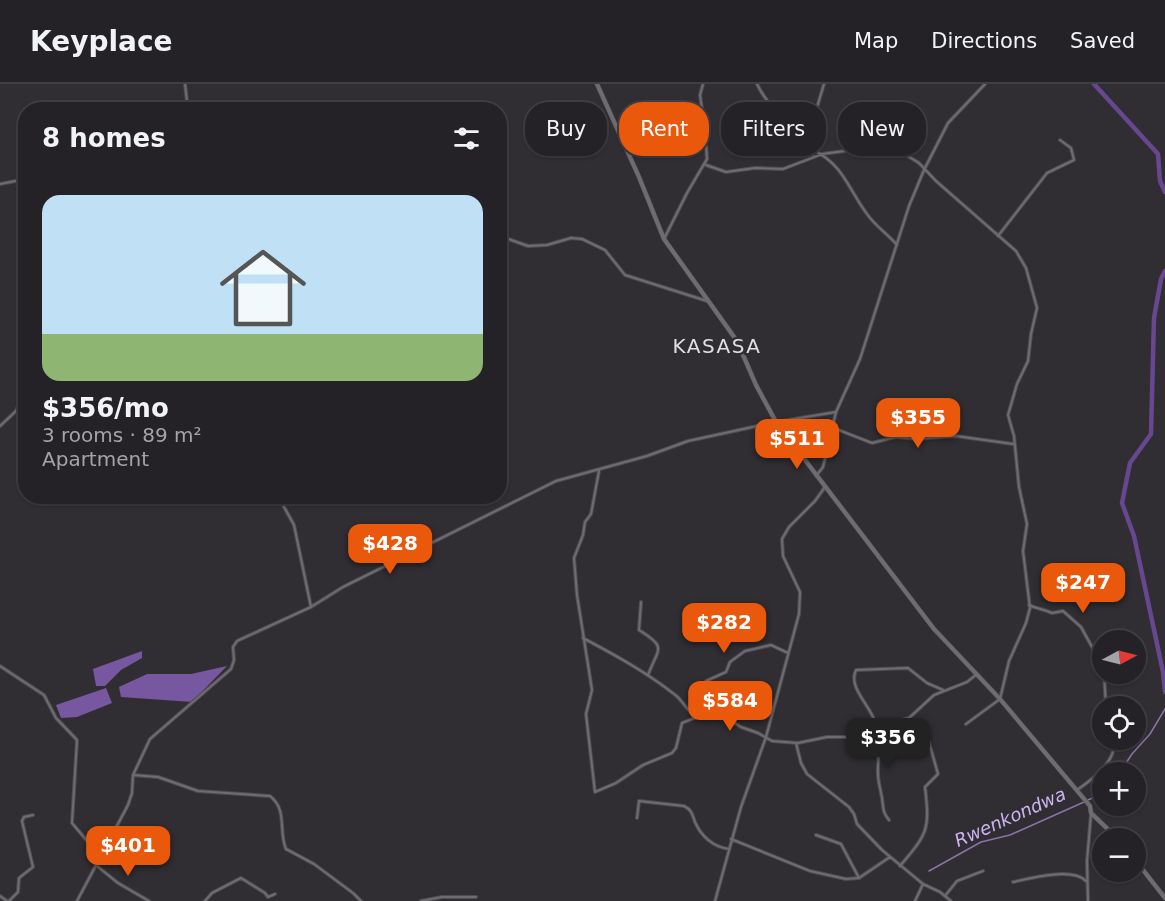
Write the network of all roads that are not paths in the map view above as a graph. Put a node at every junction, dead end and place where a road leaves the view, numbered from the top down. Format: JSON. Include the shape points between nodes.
{"nodes":[{"id":1,"x":186,"y":84,"type":"edge"},
{"id":2,"x":597,"y":84,"type":"edge"},
{"id":3,"x":703,"y":84,"type":"edge"},
{"id":4,"x":757,"y":84,"type":"edge"},
{"id":5,"x":824,"y":84,"type":"edge"},
{"id":6,"x":985,"y":84,"type":"edge"},
{"id":7,"x":187,"y":102,"type":"edge"},
{"id":8,"x":769,"y":102,"type":"edge"},
{"id":9,"x":817,"y":102,"type":"edge"},
{"id":10,"x":1059,"y":140,"type":"dead end"},
{"id":11,"x":826,"y":153,"type":"edge"},
{"id":12,"x":818,"y":156,"type":"edge"},
{"id":13,"x":824,"y":156,"type":"edge"},
{"id":14,"x":813,"y":158,"type":"joint"},
{"id":15,"x":706,"y":165,"type":"junction"},
{"id":16,"x":924,"y":170,"type":"junction"},
{"id":17,"x":18,"y":181,"type":"edge"},
{"id":18,"x":0,"y":184,"type":"edge"},
{"id":19,"x":998,"y":236,"type":"junction"},
{"id":20,"x":507,"y":238,"type":"edge"},
{"id":21,"x":664,"y":239,"type":"junction"},
{"id":22,"x":897,"y":245,"type":"junction"},
{"id":23,"x":710,"y":302,"type":"junction"},
{"id":24,"x":18,"y":406,"type":"edge"},
{"id":25,"x":836,"y":412,"type":"junction"},
{"id":26,"x":776,"y":422,"type":"junction"},
{"id":27,"x":0,"y":426,"type":"edge"},
{"id":28,"x":831,"y":427,"type":"junction"},
{"id":29,"x":1014,"y":444,"type":"junction"},
{"id":30,"x":600,"y":470,"type":"junction"},
{"id":31,"x":816,"y":476,"type":"junction"},
{"id":32,"x":825,"y":487,"type":"junction"},
{"id":33,"x":282,"y":504,"type":"edge"},
{"id":34,"x":641,"y":602,"type":"dead end"},
{"id":35,"x":1029,"y":605,"type":"junction"},
{"id":36,"x":311,"y":607,"type":"junction"},
{"id":37,"x":1037,"y":609,"type":"junction"},
{"id":38,"x":1029,"y":614,"type":"junction"},
{"id":39,"x":583,"y":638,"type":"junction"},
{"id":40,"x":1092,"y":647,"type":"edge"},
{"id":41,"x":788,"y":653,"type":"junction"},
{"id":42,"x":0,"y":666,"type":"edge"},
{"id":43,"x":977,"y":674,"type":"junction"},
{"id":44,"x":648,"y":675,"type":"junction"},
{"id":45,"x":943,"y":690,"type":"junction"},
{"id":46,"x":1000,"y":699,"type":"junction"},
{"id":47,"x":697,"y":717,"type":"junction"},
{"id":48,"x":705,"y":717,"type":"junction"},
{"id":49,"x":907,"y":719,"type":"junction"},
{"id":50,"x":966,"y":724,"type":"dead end"},
{"id":51,"x":876,"y":727,"type":"junction"},
{"id":52,"x":867,"y":735,"type":"junction"},
{"id":53,"x":766,"y":737,"type":"junction"},
{"id":54,"x":796,"y":743,"type":"junction"},
{"id":55,"x":1114,"y":750,"type":"edge"},
{"id":56,"x":133,"y":775,"type":"junction"},
{"id":57,"x":1077,"y":791,"type":"junction"},
{"id":58,"x":1092,"y":813,"type":"joint"},
{"id":59,"x":33,"y":815,"type":"dead end"},
{"id":60,"x":1095,"y":816,"type":"edge"},
{"id":61,"x":637,"y":818,"type":"dead end"},
{"id":62,"x":889,"y":820,"type":"dead end"},
{"id":63,"x":1108,"y":828,"type":"edge"},
{"id":64,"x":816,"y":835,"type":"dead end"},
{"id":65,"x":731,"y":839,"type":"junction"},
{"id":66,"x":729,"y":849,"type":"junction"},
{"id":67,"x":890,"y":857,"type":"junction"},
{"id":68,"x":98,"y":860,"type":"junction"},
{"id":69,"x":97,"y":866,"type":"junction"},
{"id":70,"x":900,"y":866,"type":"junction"},
{"id":71,"x":983,"y":871,"type":"dead end"},
{"id":72,"x":1146,"y":874,"type":"edge"},
{"id":73,"x":859,"y":878,"type":"junction"},
{"id":74,"x":1086,"y":881,"type":"junction"},
{"id":75,"x":1013,"y":882,"type":"dead end"},
{"id":76,"x":923,"y":884,"type":"junction"},
{"id":77,"x":275,"y":894,"type":"dead end"},
{"id":78,"x":0,"y":896,"type":"edge"},
{"id":79,"x":945,"y":896,"type":"junction"},
{"id":80,"x":476,"y":897,"type":"dead end"},
{"id":81,"x":1165,"y":898,"type":"edge"},
{"id":82,"x":267,"y":899,"type":"edge"},
{"id":83,"x":8,"y":901,"type":"edge"},
{"id":84,"x":77,"y":901,"type":"edge"},
{"id":85,"x":149,"y":901,"type":"edge"},
{"id":86,"x":205,"y":901,"type":"edge"},
{"id":87,"x":361,"y":901,"type":"edge"},
{"id":88,"x":421,"y":901,"type":"edge"},
{"id":89,"x":715,"y":901,"type":"edge"},
{"id":90,"x":915,"y":901,"type":"edge"},
{"id":91,"x":951,"y":901,"type":"edge"},
{"id":92,"x":1088,"y":901,"type":"edge"}],
"edges":[{"from":1,"to":7,"type":"street"},
{"from":2,"to":21,"type":"street"},
{"from":3,"to":15,"type":"street","via":[[700,94]]},
{"from":4,"to":8,"type":"street"},
{"from":5,"to":9,"type":"street"},
{"from":6,"to":16,"type":"street","via":[[948,123]]},
{"from":10,"to":19,"type":"street","via":[[1071,148],[1074,160],[1047,173]]},
{"from":11,"to":16,"type":"street","via":[[876,144],[898,150]]},
{"from":12,"to":14,"type":"street"},
{"from":13,"to":22,"type":"street","via":[[838,167],[867,214]]},
{"from":14,"to":15,"type":"street","via":[[783,169],[726,172]]},
{"from":15,"to":21,"type":"street"},
{"from":16,"to":19,"type":"street"},
{"from":16,"to":22,"type":"street"},
{"from":17,"to":18,"type":"street"},
{"from":19,"to":29,"type":"street","via":[[1024,262],[1037,304],[1028,362],[1008,411]]},
{"from":20,"to":23,"type":"street","via":[[528,246],[582,238],[605,250],[625,275]]},
{"from":21,"to":23,"type":"street"},
{"from":22,"to":25,"type":"street","via":[[867,339]]},
{"from":23,"to":26,"type":"street","via":[[737,341]]},
{"from":24,"to":27,"type":"street"},
{"from":25,"to":26,"type":"street"},
{"from":25,"to":28,"type":"street"},
{"from":26,"to":30,"type":"street","via":[[688,441]]},
{"from":26,"to":31,"type":"street"},
{"from":28,"to":29,"type":"street","via":[[872,443],[896,437],[956,436]]},
{"from":28,"to":31,"type":"street","via":[[825,462]]},
{"from":29,"to":35,"type":"street","via":[[1027,524],[1023,551]]},
{"from":30,"to":36,"type":"street","via":[[534,490],[344,586]]},
{"from":30,"to":39,"type":"street","via":[[591,514],[574,558]]},
{"from":31,"to":32,"type":"street"},
{"from":32,"to":41,"type":"street","via":[[782,538],[783,556],[800,598]]},
{"from":32,"to":43,"type":"street","via":[[934,629]]},
{"from":33,"to":36,"type":"street","via":[[294,525]]},
{"from":34,"to":44,"type":"street","via":[[639,630],[658,646]]},
{"from":35,"to":37,"type":"street"},
{"from":35,"to":38,"type":"street"},
{"from":36,"to":56,"type":"street","via":[[234,644],[231,669],[153,736]]},
{"from":37,"to":38,"type":"street"},
{"from":37,"to":40,"type":"street","via":[[1064,611],[1078,622]]},
{"from":38,"to":46,"type":"street","via":[[1009,661]]},
{"from":39,"to":44,"type":"street"},
{"from":39,"to":47,"type":"street","via":[[592,690],[586,714],[595,792],[672,753],[682,723]]},
{"from":41,"to":48,"type":"street","via":[[771,645],[741,652],[726,672],[706,681],[710,693]]},
{"from":41,"to":53,"type":"street"},
{"from":42,"to":68,"type":"street","via":[[44,695],[58,720],[77,740],[72,824]]},
{"from":43,"to":45,"type":"street"},
{"from":43,"to":46,"type":"street"},
{"from":44,"to":47,"type":"street","via":[[675,694]]},
{"from":45,"to":49,"type":"street"},
{"from":45,"to":51,"type":"street","via":[[908,668],[856,670],[854,684],[875,718]]},
{"from":46,"to":50,"type":"street"},
{"from":46,"to":57,"type":"street"},
{"from":47,"to":48,"type":"street"},
{"from":48,"to":53,"type":"street","via":[[723,716]]},
{"from":49,"to":51,"type":"street"},
{"from":49,"to":70,"type":"street","via":[[929,742],[938,774],[925,788],[926,833]]},
{"from":51,"to":52,"type":"street"},
{"from":52,"to":54,"type":"street"},
{"from":52,"to":62,"type":"street","via":[[878,751],[882,810]]},
{"from":53,"to":54,"type":"street"},
{"from":53,"to":65,"type":"street"},
{"from":54,"to":67,"type":"street","via":[[804,771],[849,807],[857,824]]},
{"from":55,"to":57,"type":"street","via":[[1100,771]]},
{"from":56,"to":68,"type":"street","via":[[128,806]]},
{"from":56,"to":87,"type":"street","via":[[158,777],[198,791],[270,796],[282,814],[286,849],[314,864]]},
{"from":57,"to":58,"type":"street"},
{"from":58,"to":74,"type":"street"},
{"from":59,"to":83,"type":"street","via":[[21,821],[33,867],[19,878],[18,892]]},
{"from":60,"to":63,"type":"street"},
{"from":61,"to":66,"type":"street","via":[[639,801],[684,806],[715,846]]},
{"from":64,"to":73,"type":"street","via":[[841,844]]},
{"from":65,"to":66,"type":"street"},
{"from":65,"to":73,"type":"street","via":[[812,872]]},
{"from":66,"to":89,"type":"street"},
{"from":67,"to":70,"type":"street"},
{"from":67,"to":73,"type":"street"},
{"from":68,"to":69,"type":"street"},
{"from":69,"to":84,"type":"street"},
{"from":69,"to":85,"type":"street"},
{"from":70,"to":76,"type":"street"},
{"from":71,"to":79,"type":"street","via":[[957,881]]},
{"from":72,"to":81,"type":"street"},
{"from":74,"to":75,"type":"street","via":[[1078,876],[1054,875]]},
{"from":74,"to":92,"type":"street"},
{"from":76,"to":79,"type":"street"},
{"from":76,"to":90,"type":"street"},
{"from":77,"to":82,"type":"street"},
{"from":78,"to":83,"type":"street"},
{"from":79,"to":91,"type":"street"},
{"from":80,"to":88,"type":"street"},
{"from":82,"to":86,"type":"street","via":[[265,893],[241,878]]}]}
